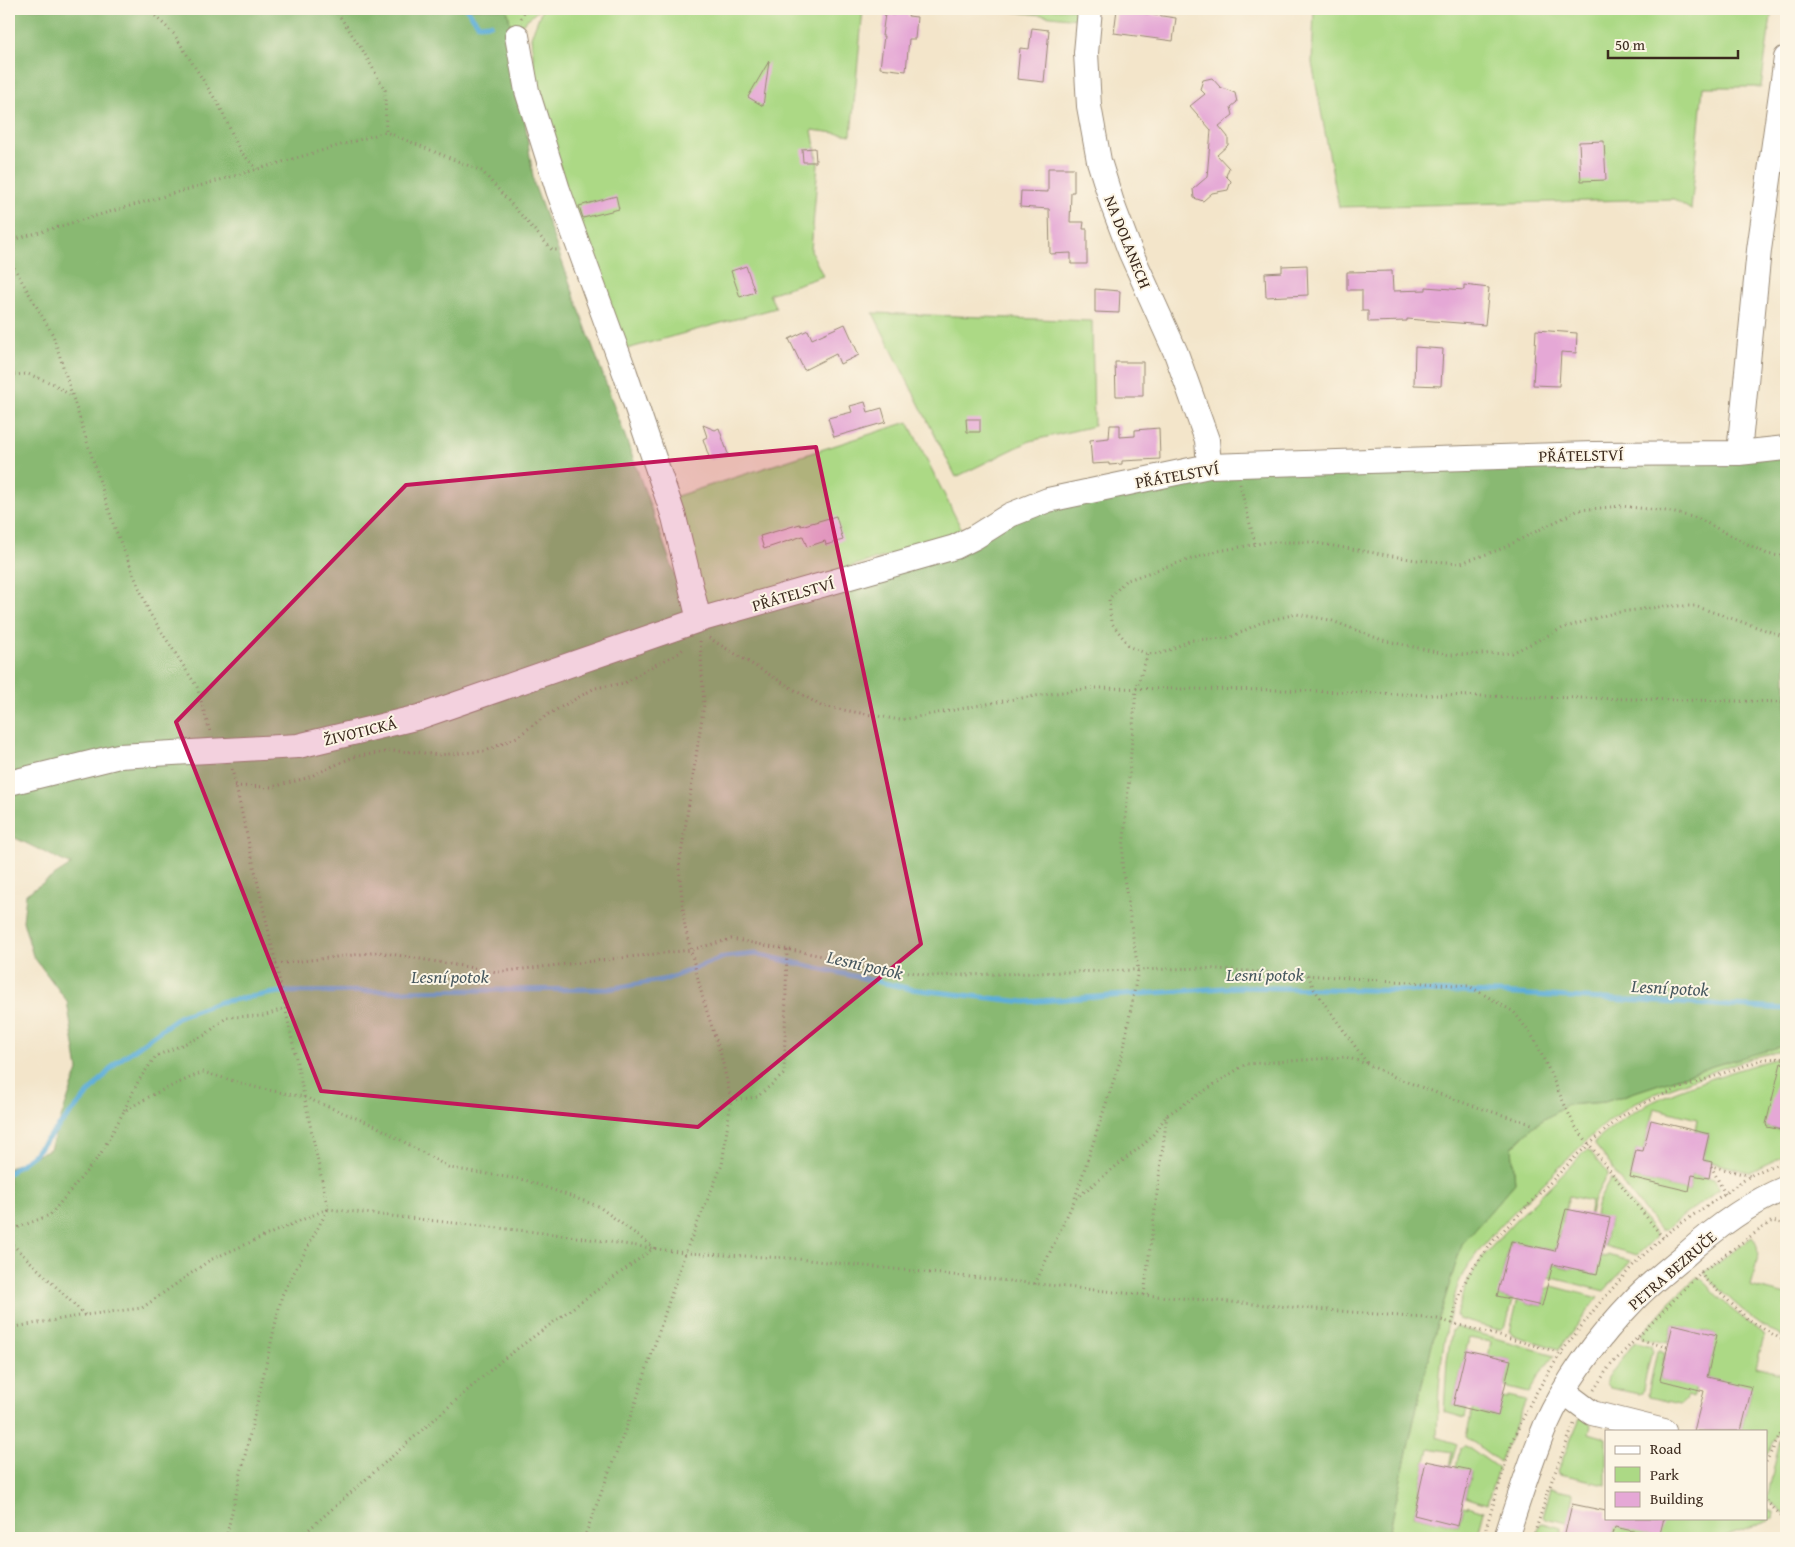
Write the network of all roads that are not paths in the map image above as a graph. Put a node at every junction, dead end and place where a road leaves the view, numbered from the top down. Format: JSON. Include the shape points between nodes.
{"nodes":[{"id":1,"x":1090,"y":9,"type":"edge"},
{"id":2,"x":517,"y":36,"type":"dead end"},
{"id":3,"x":1786,"y":58,"type":"edge"},
{"id":4,"x":1786,"y":448,"type":"edge"},
{"id":5,"x":1739,"y":452,"type":"junction"},
{"id":6,"x":1209,"y":466,"type":"junction"},
{"id":7,"x":702,"y":630,"type":"junction"},
{"id":8,"x":9,"y":783,"type":"edge"},
{"id":9,"x":1786,"y":1188,"type":"edge"},
{"id":10,"x":1564,"y":1392,"type":"junction"},
{"id":11,"x":1660,"y":1430,"type":"edge"},
{"id":12,"x":1506,"y":1538,"type":"edge"}],
"edges":[{"from":1,"to":6,"type":"street","name":"NA DOLANECH","via":[[1086,53],[1089,106],[1099,161],[1130,251],[1176,353],[1206,440]]},
{"from":2,"to":7,"type":"street","via":[[527,91],[558,190],[626,373],[674,517]]},
{"from":3,"to":5,"type":"street","via":[[1759,250]]},
{"from":4,"to":5,"type":"street","name":"PŘÁTELSTVÍ"},
{"from":5,"to":6,"type":"street","name":"PŘÁTELSTVÍ"},
{"from":6,"to":7,"type":"street","name":"PŘÁTELSTVÍ","via":[[1048,500],[1010,515],[955,547]]},
{"from":7,"to":8,"type":"street","name":"ŽIVOTICKÁ","via":[[419,717],[298,746],[119,756]]},
{"from":9,"to":10,"type":"street","name":"PETRA BEZRUČE","via":[[1763,1197],[1698,1244],[1637,1296],[1605,1333]]},
{"from":10,"to":11,"type":"street","via":[[1592,1413]]},
{"from":10,"to":12,"type":"street","name":"PETRA BEZRUČE","via":[[1546,1426]]}]}
